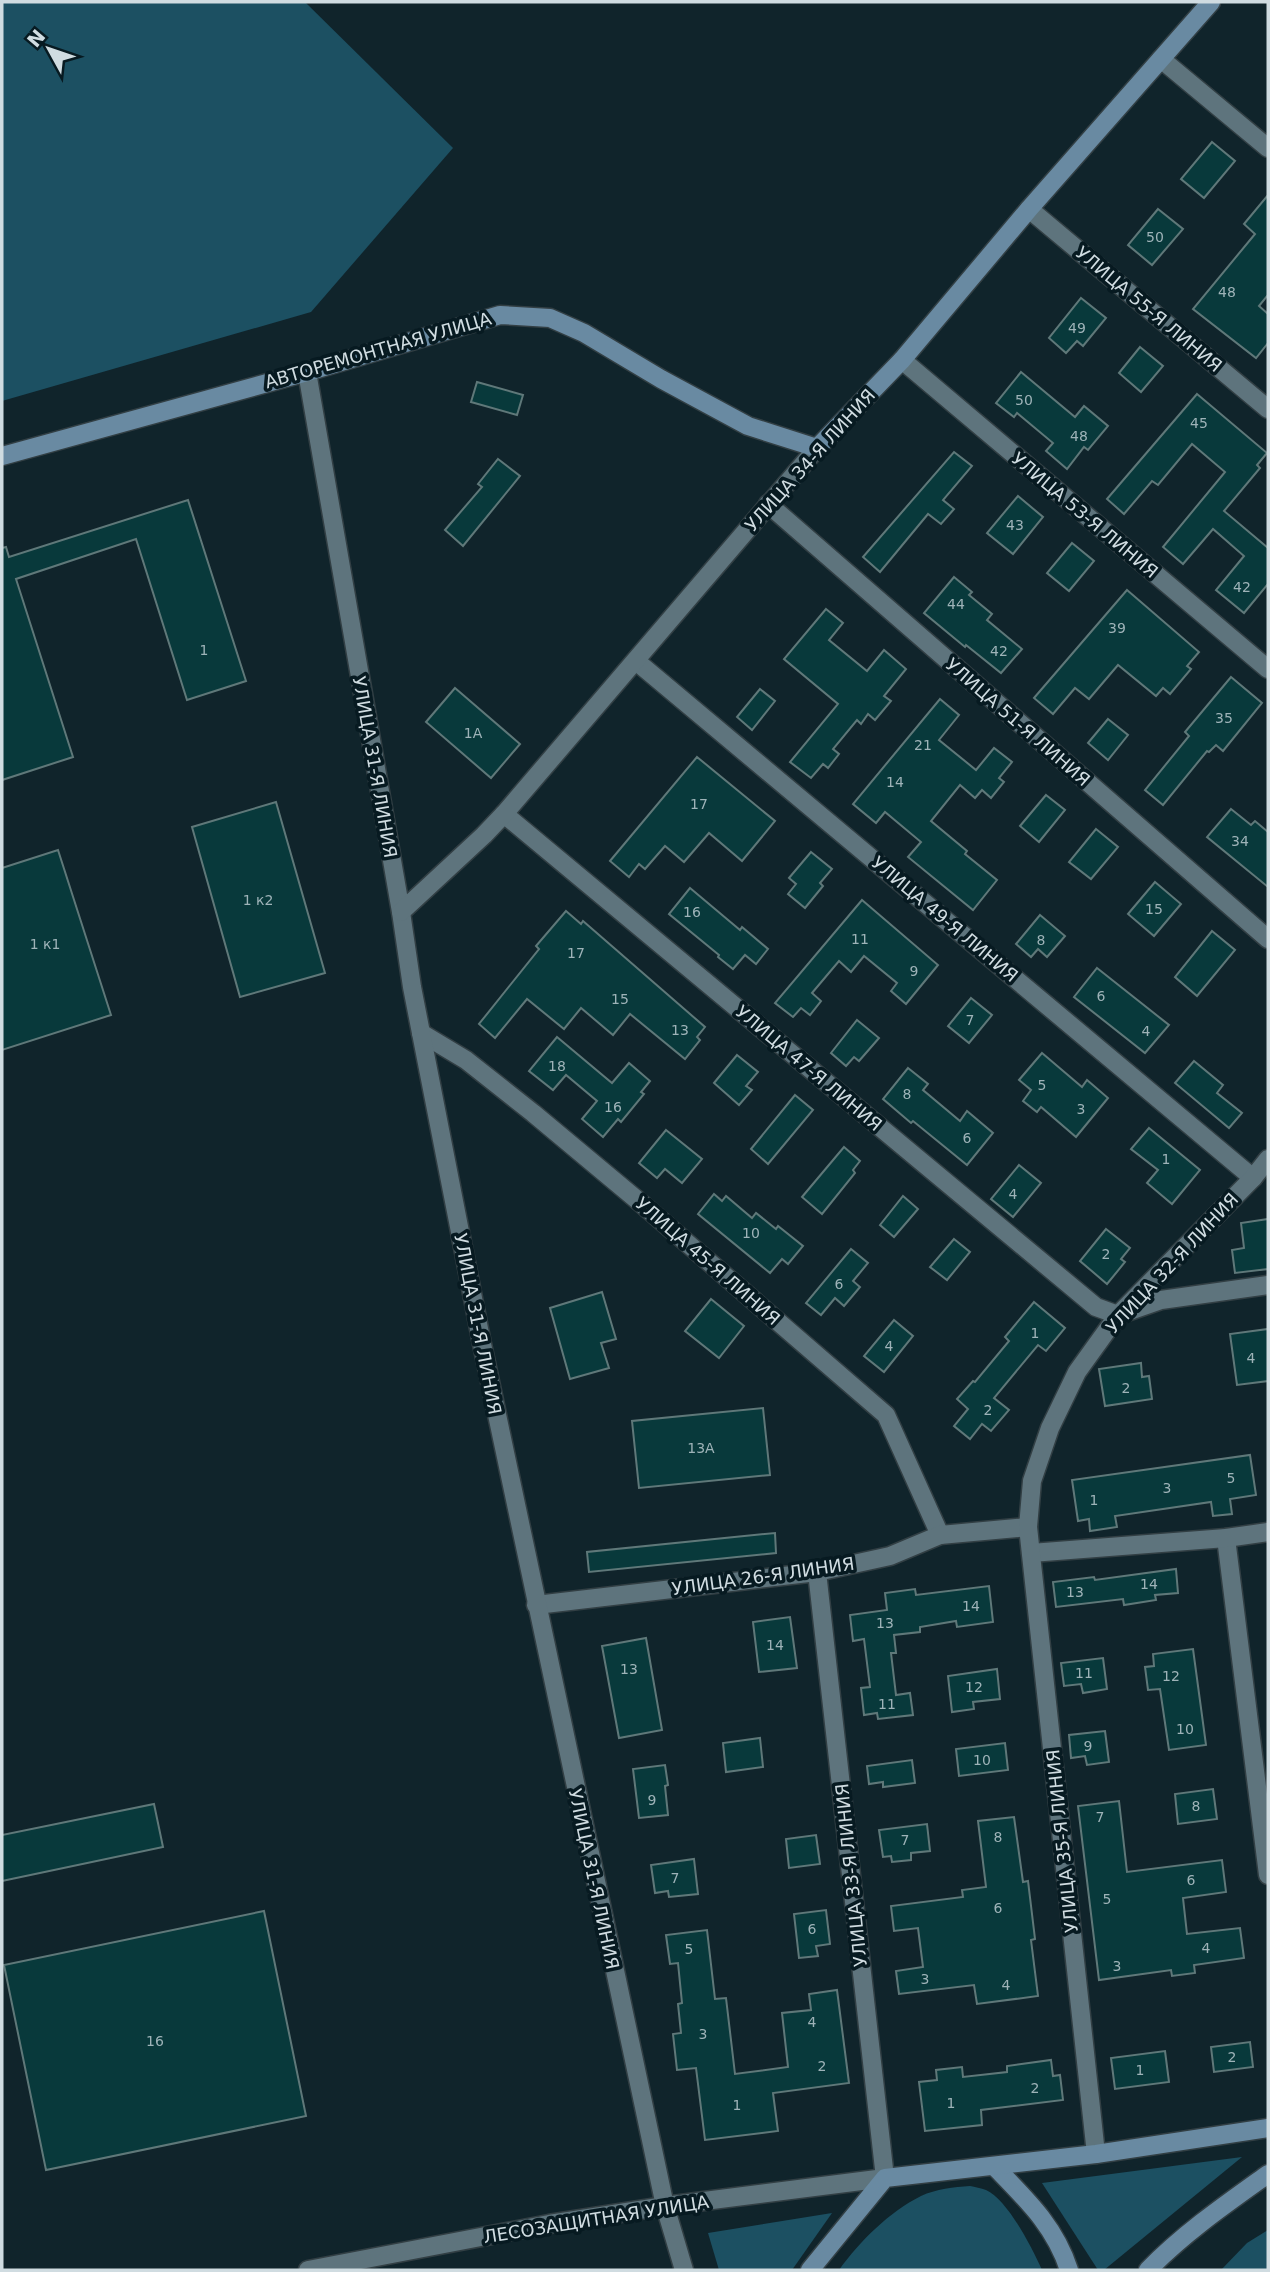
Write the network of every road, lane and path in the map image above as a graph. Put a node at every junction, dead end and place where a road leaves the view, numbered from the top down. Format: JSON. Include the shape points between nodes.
{"nodes":[{"id":1,"x":1211,"y":2,"type":"edge"},
{"id":2,"x":1161,"y":59,"type":"junction"},
{"id":3,"x":1268,"y":148,"type":"edge"},
{"id":4,"x":1030,"y":209,"type":"junction"},
{"id":5,"x":902,"y":360,"type":"junction"},
{"id":6,"x":307,"y":372,"type":"junction"},
{"id":7,"x":1268,"y":409,"type":"edge"},
{"id":8,"x":817,"y":448,"type":"junction"},
{"id":9,"x":2,"y":456,"type":"edge"},
{"id":10,"x":768,"y":504,"type":"junction"},
{"id":11,"x":636,"y":661,"type":"junction"},
{"id":12,"x":1268,"y":669,"type":"edge"},
{"id":13,"x":504,"y":814,"type":"junction"},
{"id":14,"x":401,"y":912,"type":"junction"},
{"id":15,"x":1268,"y":939,"type":"edge"},
{"id":16,"x":421,"y":1033,"type":"junction"},
{"id":17,"x":1268,"y":1160,"type":"edge"},
{"id":18,"x":1253,"y":1178,"type":"junction"},
{"id":19,"x":1268,"y":1285,"type":"edge"},
{"id":20,"x":1118,"y":1315,"type":"junction"},
{"id":21,"x":1028,"y":1527,"type":"junction"},
{"id":22,"x":1268,"y":1532,"type":"edge"},
{"id":23,"x":940,"y":1535,"type":"junction"},
{"id":24,"x":1226,"y":1538,"type":"junction"},
{"id":25,"x":1031,"y":1553,"type":"junction"},
{"id":26,"x":817,"y":1572,"type":"junction"},
{"id":27,"x":536,"y":1605,"type":"junction"},
{"id":28,"x":1268,"y":1875,"type":"edge"},
{"id":29,"x":1268,"y":2128,"type":"edge"},
{"id":30,"x":1096,"y":2154,"type":"junction"},
{"id":31,"x":994,"y":2166,"type":"junction"},
{"id":32,"x":1268,"y":2174,"type":"edge"},
{"id":33,"x":885,"y":2178,"type":"junction"},
{"id":34,"x":665,"y":2206,"type":"junction"},
{"id":35,"x":308,"y":2270,"type":"edge"},
{"id":36,"x":684,"y":2270,"type":"edge"},
{"id":37,"x":810,"y":2270,"type":"edge"},
{"id":38,"x":1069,"y":2270,"type":"edge"},
{"id":39,"x":1148,"y":2270,"type":"edge"}],
"edges":[{"from":1,"to":2,"type":"main road","name":"УЛИЦА 34-Я ЛИНИЯ"},
{"from":2,"to":3,"type":"street"},
{"from":2,"to":4,"type":"main road","name":"УЛИЦА 34-Я ЛИНИЯ"},
{"from":4,"to":5,"type":"main road","name":"УЛИЦА 34-Я ЛИНИЯ"},
{"from":4,"to":7,"type":"street","name":"УЛИЦА 55-Я ЛИНИЯ"},
{"from":5,"to":8,"type":"main road","name":"УЛИЦА 34-Я ЛИНИЯ"},
{"from":5,"to":12,"type":"street","name":"УЛИЦА 53-Я ЛИНИЯ"},
{"from":6,"to":8,"type":"main road","name":"АВТОРЕМОНТНАЯ УЛИЦА","via":[[500,315],[550,318],[748,426]]},
{"from":6,"to":9,"type":"main road","name":"АВТОРЕМОНТНАЯ УЛИЦА"},
{"from":6,"to":14,"type":"street","name":"УЛИЦА 31-Я ЛИНИЯ"},
{"from":8,"to":10,"type":"street","name":"УЛИЦА 34-Я ЛИНИЯ"},
{"from":10,"to":11,"type":"street","name":"УЛИЦА 34-Я ЛИНИЯ"},
{"from":10,"to":15,"type":"street","name":"УЛИЦА 51-Я ЛИНИЯ"},
{"from":11,"to":13,"type":"street","name":"УЛИЦА 34-Я ЛИНИЯ"},
{"from":11,"to":18,"type":"street","name":"УЛИЦА 49-Я ЛИНИЯ"},
{"from":13,"to":14,"type":"street","name":"УЛИЦА 34-Я ЛИНИЯ"},
{"from":13,"to":20,"type":"street","name":"УЛИЦА 47-Я ЛИНИЯ","via":[[1096,1307]]},
{"from":14,"to":16,"type":"street","name":"УЛИЦА 31-Я ЛИНИЯ"},
{"from":16,"to":23,"type":"street","name":"УЛИЦА 45-Я ЛИНИЯ","via":[[466,1060],[533,1113],[886,1415]]},
{"from":16,"to":27,"type":"street","name":"УЛИЦА 31-Я ЛИНИЯ"},
{"from":17,"to":18,"type":"street","name":"УЛИЦА 32-Я ЛИНИЯ"},
{"from":18,"to":20,"type":"street","name":"УЛИЦА 32-Я ЛИНИЯ"},
{"from":19,"to":20,"type":"street","via":[[1161,1300]]},
{"from":20,"to":21,"type":"street","name":"УЛИЦА 32-Я ЛИНИЯ","via":[[1077,1372],[1051,1428],[1032,1481]]},
{"from":21,"to":23,"type":"street","name":"УЛИЦА 26-Я ЛИНИЯ"},
{"from":21,"to":25,"type":"street","name":"УЛИЦА 35-Я ЛИНИЯ"},
{"from":22,"to":24,"type":"street"},
{"from":23,"to":26,"type":"street","name":"УЛИЦА 26-Я ЛИНИЯ","via":[[890,1556]]},
{"from":24,"to":25,"type":"street"},
{"from":24,"to":28,"type":"street"},
{"from":25,"to":30,"type":"street","name":"УЛИЦА 35-Я ЛИНИЯ"},
{"from":26,"to":27,"type":"street","name":"УЛИЦА 26-Я ЛИНИЯ"},
{"from":26,"to":33,"type":"street","name":"УЛИЦА 33-Я ЛИНИЯ"},
{"from":27,"to":34,"type":"street","name":"УЛИЦА 31-Я ЛИНИЯ"},
{"from":29,"to":30,"type":"main road"},
{"from":30,"to":31,"type":"main road"},
{"from":31,"to":33,"type":"main road"},
{"from":31,"to":38,"type":"main road","via":[[1044,2220]]},
{"from":32,"to":39,"type":"main road","via":[[1197,2225]]},
{"from":33,"to":34,"type":"street","name":"ЛЕСОЗАЩИТНАЯ УЛИЦА"},
{"from":33,"to":37,"type":"main road"},
{"from":34,"to":35,"type":"street","name":"ЛЕСОЗАЩИТНАЯ УЛИЦА"},
{"from":34,"to":36,"type":"street","name":"УЛИЦА 31-Я ЛИНИЯ"}]}
